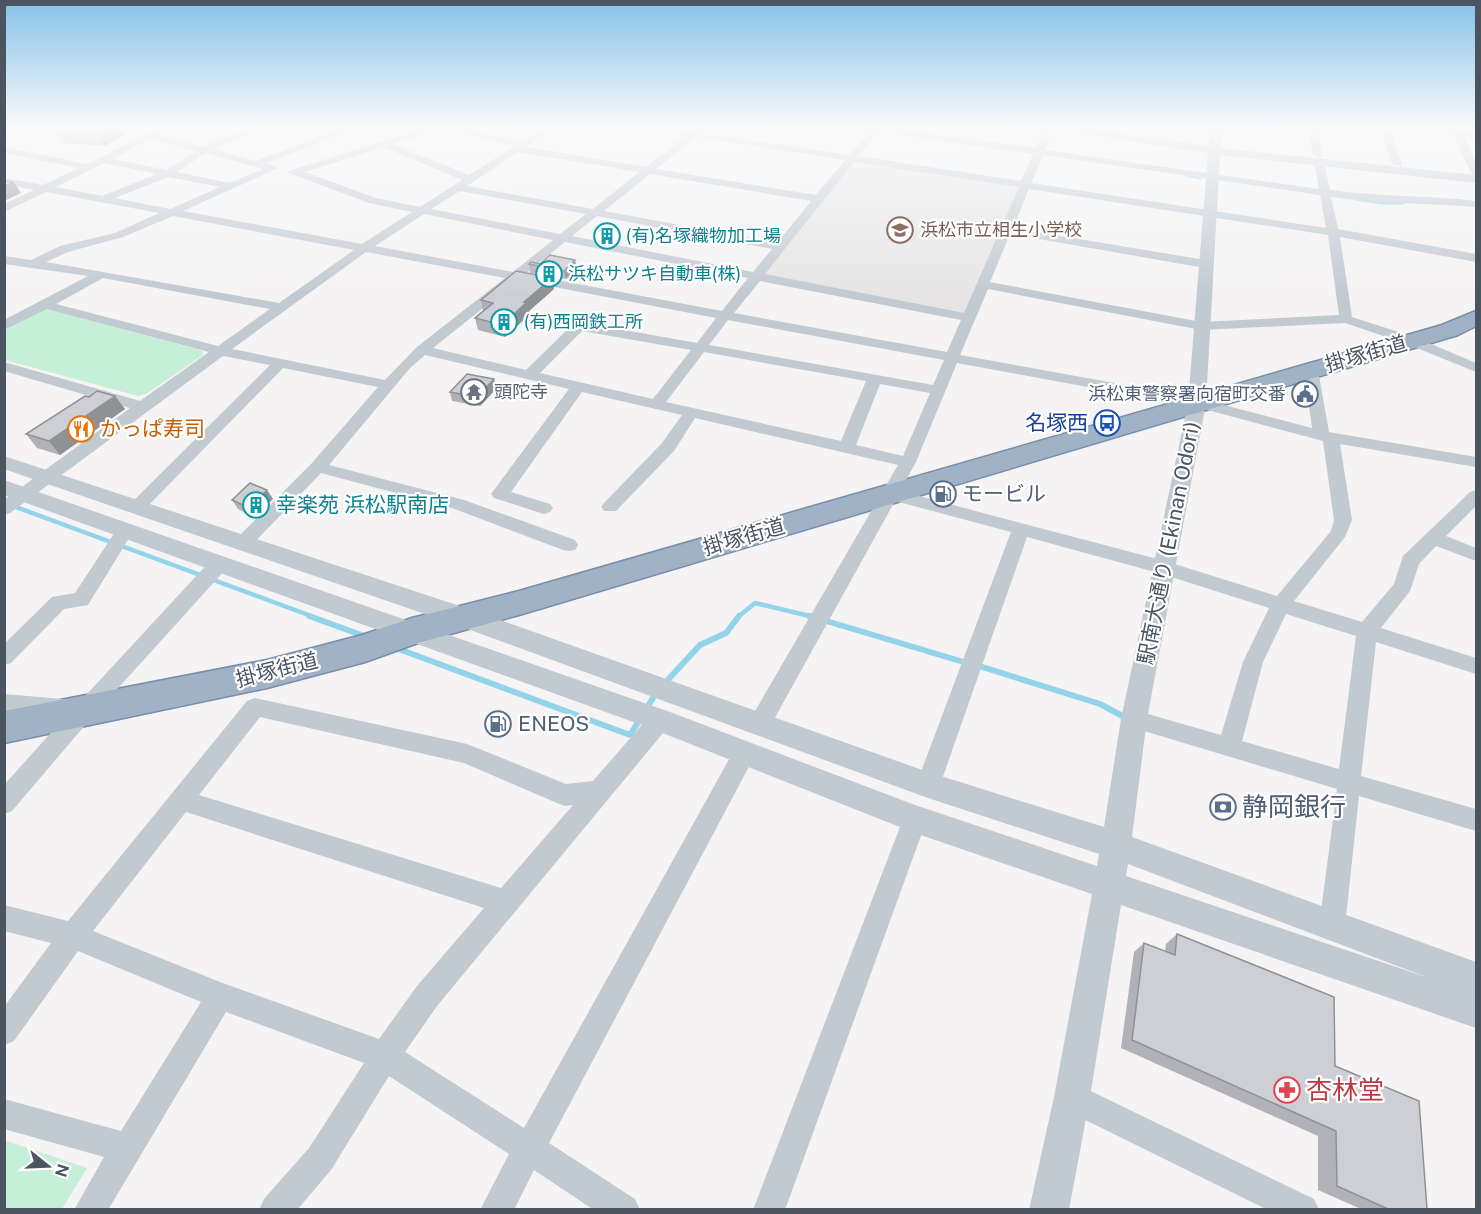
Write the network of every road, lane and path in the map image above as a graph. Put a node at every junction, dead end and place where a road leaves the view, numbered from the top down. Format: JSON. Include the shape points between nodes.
{"nodes":[{"id":1,"x":14,"y":183,"type":"edge"},
{"id":2,"x":56,"y":183,"type":"edge"},
{"id":3,"x":145,"y":183,"type":"edge"},
{"id":4,"x":215,"y":183,"type":"edge"},
{"id":5,"x":239,"y":183,"type":"edge"},
{"id":6,"x":324,"y":183,"type":"edge"},
{"id":7,"x":465,"y":183,"type":"edge"},
{"id":8,"x":632,"y":183,"type":"edge"},
{"id":9,"x":722,"y":183,"type":"edge"},
{"id":10,"x":831,"y":183,"type":"edge"},
{"id":11,"x":1008,"y":183,"type":"edge"},
{"id":12,"x":1211,"y":183,"type":"edge"},
{"id":13,"x":1239,"y":183,"type":"edge"},
{"id":14,"x":1323,"y":183,"type":"edge"},
{"id":15,"x":1024,"y":185,"type":"junction"},
{"id":16,"x":231,"y":186,"type":"junction"},
{"id":17,"x":458,"y":187,"type":"junction"},
{"id":18,"x":45,"y":188,"type":"junction"},
{"id":19,"x":1325,"y":194,"type":"junction"},
{"id":20,"x":102,"y":199,"type":"junction"},
{"id":21,"x":818,"y":199,"type":"junction"},
{"id":22,"x":1476,"y":204,"type":"edge"},
{"id":23,"x":4,"y":208,"type":"edge"},
{"id":24,"x":423,"y":211,"type":"junction"},
{"id":25,"x":173,"y":212,"type":"junction"},
{"id":26,"x":594,"y":213,"type":"junction"},
{"id":27,"x":1209,"y":214,"type":"junction"},
{"id":28,"x":1006,"y":230,"type":"junction"},
{"id":29,"x":1333,"y":232,"type":"junction"},
{"id":30,"x":563,"y":238,"type":"junction"},
{"id":31,"x":779,"y":247,"type":"junction"},
{"id":32,"x":364,"y":248,"type":"junction"},
{"id":33,"x":1476,"y":258,"type":"edge"},
{"id":34,"x":4,"y":260,"type":"edge"},
{"id":35,"x":33,"y":264,"type":"junction"},
{"id":36,"x":1205,"y":264,"type":"junction"},
{"id":37,"x":101,"y":274,"type":"junction"},
{"id":38,"x":515,"y":276,"type":"junction"},
{"id":39,"x":755,"y":276,"type":"junction"},
{"id":40,"x":982,"y":284,"type":"junction"},
{"id":41,"x":45,"y":305,"type":"junction"},
{"id":42,"x":282,"y":307,"type":"junction"},
{"id":43,"x":725,"y":315,"type":"junction"},
{"id":44,"x":970,"y":318,"type":"junction"},
{"id":45,"x":1476,"y":318,"type":"edge"},
{"id":46,"x":1346,"y":319,"type":"junction"},
{"id":47,"x":4,"y":326,"type":"edge"},
{"id":48,"x":1201,"y":326,"type":"junction"},
{"id":49,"x":1412,"y":341,"type":"junction"},
{"id":50,"x":700,"y":348,"type":"junction"},
{"id":51,"x":422,"y":350,"type":"junction"},
{"id":52,"x":220,"y":351,"type":"junction"},
{"id":53,"x":952,"y":357,"type":"junction"},
{"id":54,"x":281,"y":362,"type":"junction"},
{"id":55,"x":4,"y":366,"type":"edge"},
{"id":56,"x":1476,"y":368,"type":"edge"},
{"id":57,"x":1311,"y":370,"type":"junction"},
{"id":58,"x":529,"y":375,"type":"junction"},
{"id":59,"x":874,"y":378,"type":"junction"},
{"id":60,"x":389,"y":385,"type":"junction"},
{"id":61,"x":578,"y":387,"type":"junction"},
{"id":62,"x":939,"y":390,"type":"junction"},
{"id":63,"x":1197,"y":403,"type":"junction"},
{"id":64,"x":656,"y":405,"type":"junction"},
{"id":65,"x":142,"y":406,"type":"junction"},
{"id":66,"x":691,"y":413,"type":"junction"},
{"id":67,"x":1326,"y":437,"type":"junction"},
{"id":68,"x":846,"y":449,"type":"junction"},
{"id":69,"x":4,"y":462,"type":"edge"},
{"id":70,"x":908,"y":462,"type":"junction"},
{"id":71,"x":1476,"y":462,"type":"edge"},
{"id":72,"x":318,"y":467,"type":"junction"},
{"id":73,"x":47,"y":477,"type":"junction"},
{"id":74,"x":891,"y":494,"type":"junction"},
{"id":75,"x":1476,"y":496,"type":"edge"},
{"id":76,"x":11,"y":497,"type":"edge"},
{"id":77,"x":610,"y":507,"type":"dead end"},
{"id":78,"x":544,"y":508,"type":"dead end"},
{"id":79,"x":131,"y":518,"type":"junction"},
{"id":80,"x":1021,"y":529,"type":"junction"},
{"id":81,"x":1432,"y":538,"type":"junction"},
{"id":82,"x":243,"y":543,"type":"junction"},
{"id":83,"x":569,"y":545,"type":"dead end"},
{"id":84,"x":1476,"y":555,"type":"edge"},
{"id":85,"x":219,"y":564,"type":"junction"},
{"id":86,"x":1165,"y":568,"type":"junction"},
{"id":87,"x":1281,"y":604,"type":"junction"},
{"id":88,"x":463,"y":617,"type":"junction"},
{"id":89,"x":412,"y":631,"type":"junction"},
{"id":90,"x":1367,"y":631,"type":"junction"},
{"id":91,"x":4,"y":657,"type":"edge"},
{"id":92,"x":1476,"y":666,"type":"edge"},
{"id":93,"x":267,"y":674,"type":"junction"},
{"id":94,"x":4,"y":703,"type":"edge"},
{"id":95,"x":255,"y":707,"type":"junction"},
{"id":96,"x":84,"y":711,"type":"junction"},
{"id":97,"x":1134,"y":719,"type":"junction"},
{"id":98,"x":660,"y":720,"type":"junction"},
{"id":99,"x":759,"y":725,"type":"junction"},
{"id":100,"x":4,"y":727,"type":"edge"},
{"id":101,"x":1229,"y":747,"type":"junction"},
{"id":102,"x":745,"y":752,"type":"junction"},
{"id":103,"x":1348,"y":782,"type":"junction"},
{"id":104,"x":928,"y":785,"type":"junction"},
{"id":105,"x":599,"y":791,"type":"junction"},
{"id":106,"x":181,"y":800,"type":"junction"},
{"id":107,"x":4,"y":803,"type":"edge"},
{"id":108,"x":915,"y":819,"type":"junction"},
{"id":109,"x":1476,"y":820,"type":"edge"},
{"id":110,"x":1116,"y":845,"type":"junction"},
{"id":111,"x":1107,"y":886,"type":"junction"},
{"id":112,"x":506,"y":902,"type":"junction"},
{"id":113,"x":4,"y":918,"type":"edge"},
{"id":114,"x":1332,"y":926,"type":"junction"},
{"id":115,"x":74,"y":936,"type":"junction"},
{"id":116,"x":1476,"y":979,"type":"edge"},
{"id":117,"x":220,"y":996,"type":"junction"},
{"id":118,"x":1476,"y":1011,"type":"edge"},
{"id":119,"x":4,"y":1031,"type":"edge"},
{"id":120,"x":385,"y":1056,"type":"junction"},
{"id":121,"x":1072,"y":1097,"type":"junction"},
{"id":122,"x":4,"y":1114,"type":"edge"},
{"id":123,"x":530,"y":1147,"type":"junction"},
{"id":124,"x":127,"y":1148,"type":"junction"},
{"id":125,"x":90,"y":1209,"type":"edge"},
{"id":126,"x":275,"y":1209,"type":"edge"},
{"id":127,"x":496,"y":1209,"type":"edge"},
{"id":128,"x":624,"y":1209,"type":"edge"},
{"id":129,"x":769,"y":1209,"type":"edge"},
{"id":130,"x":1049,"y":1209,"type":"edge"},
{"id":131,"x":1303,"y":1209,"type":"edge"}],
"edges":[{"from":1,"to":18,"type":"street"},
{"from":2,"to":18,"type":"street"},
{"from":3,"to":20,"type":"street"},
{"from":4,"to":16,"type":"street"},
{"from":5,"to":16,"type":"street"},
{"from":6,"to":24,"type":"street","via":[[373,201]]},
{"from":7,"to":17,"type":"street"},
{"from":8,"to":26,"type":"street"},
{"from":9,"to":21,"type":"street"},
{"from":10,"to":21,"type":"street"},
{"from":11,"to":15,"type":"street"},
{"from":12,"to":27,"type":"street","name":"駅南大通り (Ekinan Odori)"},
{"from":13,"to":19,"type":"street"},
{"from":14,"to":19,"type":"street"},
{"from":15,"to":27,"type":"street"},
{"from":15,"to":28,"type":"street"},
{"from":16,"to":25,"type":"street"},
{"from":17,"to":24,"type":"street"},
{"from":17,"to":26,"type":"street"},
{"from":18,"to":20,"type":"street"},
{"from":18,"to":23,"type":"street"},
{"from":19,"to":22,"type":"street"},
{"from":19,"to":29,"type":"street"},
{"from":20,"to":25,"type":"street"},
{"from":21,"to":31,"type":"street"},
{"from":24,"to":30,"type":"street"},
{"from":24,"to":32,"type":"street"},
{"from":25,"to":32,"type":"street"},
{"from":25,"to":35,"type":"street","via":[[119,235],[64,249]]},
{"from":26,"to":30,"type":"street"},
{"from":26,"to":31,"type":"street"},
{"from":27,"to":29,"type":"street"},
{"from":27,"to":36,"type":"street","name":"駅南大通り (Ekinan Odori)"},
{"from":28,"to":36,"type":"street"},
{"from":28,"to":40,"type":"street"},
{"from":29,"to":33,"type":"street"},
{"from":29,"to":46,"type":"street"},
{"from":30,"to":38,"type":"street"},
{"from":30,"to":39,"type":"street"},
{"from":31,"to":39,"type":"street"},
{"from":32,"to":38,"type":"street"},
{"from":32,"to":42,"type":"street"},
{"from":34,"to":35,"type":"street"},
{"from":35,"to":37,"type":"street"},
{"from":36,"to":48,"type":"street","name":"駅南大通り (Ekinan Odori)"},
{"from":37,"to":41,"type":"street"},
{"from":37,"to":42,"type":"street"},
{"from":38,"to":43,"type":"street"},
{"from":38,"to":51,"type":"street"},
{"from":39,"to":43,"type":"street"},
{"from":39,"to":44,"type":"street"},
{"from":40,"to":44,"type":"street"},
{"from":40,"to":48,"type":"street"},
{"from":41,"to":47,"type":"street"},
{"from":41,"to":52,"type":"street"},
{"from":42,"to":52,"type":"street"},
{"from":43,"to":50,"type":"street"},
{"from":43,"to":53,"type":"street"},
{"from":44,"to":53,"type":"street"},
{"from":45,"to":49,"type":"highway","name":"掛塚街道"},
{"from":46,"to":48,"type":"street"},
{"from":46,"to":49,"type":"street"},
{"from":48,"to":63,"type":"street","name":"駅南大通り (Ekinan Odori)"},
{"from":49,"to":56,"type":"street"},
{"from":49,"to":57,"type":"highway","name":"掛塚街道"},
{"from":50,"to":58,"type":"street","via":[[579,326]]},
{"from":50,"to":59,"type":"street"},
{"from":50,"to":64,"type":"street"},
{"from":51,"to":58,"type":"street"},
{"from":51,"to":60,"type":"street"},
{"from":52,"to":54,"type":"street"},
{"from":52,"to":65,"type":"street"},
{"from":53,"to":62,"type":"street"},
{"from":53,"to":63,"type":"street"},
{"from":54,"to":60,"type":"street"},
{"from":54,"to":79,"type":"street"},
{"from":55,"to":65,"type":"street"},
{"from":57,"to":63,"type":"highway","name":"掛塚街道"},
{"from":57,"to":67,"type":"street"},
{"from":58,"to":61,"type":"street"},
{"from":59,"to":62,"type":"street"},
{"from":59,"to":68,"type":"street"},
{"from":60,"to":72,"type":"street"},
{"from":61,"to":64,"type":"street"},
{"from":61,"to":78,"type":"street","via":[[500,494]]},
{"from":62,"to":70,"type":"street"},
{"from":63,"to":67,"type":"street"},
{"from":63,"to":74,"type":"highway","name":"掛塚街道"},
{"from":63,"to":86,"type":"street","name":"駅南大通り (Ekinan Odori)"},
{"from":64,"to":66,"type":"street"},
{"from":65,"to":73,"type":"street"},
{"from":66,"to":68,"type":"street"},
{"from":66,"to":77,"type":"street","via":[[668,447]]},
{"from":67,"to":71,"type":"street"},
{"from":67,"to":87,"type":"street","via":[[1343,520],[1339,533]]},
{"from":68,"to":70,"type":"street"},
{"from":69,"to":73,"type":"street"},
{"from":70,"to":74,"type":"street"},
{"from":72,"to":82,"type":"street"},
{"from":72,"to":83,"type":"street","via":[[458,504]]},
{"from":73,"to":76,"type":"street"},
{"from":73,"to":79,"type":"street"},
{"from":74,"to":80,"type":"street"},
{"from":74,"to":88,"type":"highway","name":"掛塚街道"},
{"from":74,"to":99,"type":"street"},
{"from":75,"to":81,"type":"street"},
{"from":76,"to":79,"type":"street"},
{"from":79,"to":82,"type":"street"},
{"from":79,"to":85,"type":"street"},
{"from":79,"to":91,"type":"street","via":[[81,600],[59,602]]},
{"from":80,"to":86,"type":"street"},
{"from":80,"to":104,"type":"street"},
{"from":81,"to":84,"type":"street"},
{"from":81,"to":90,"type":"street","via":[[1410,561],[1403,586]]},
{"from":82,"to":88,"type":"street"},
{"from":85,"to":89,"type":"street"},
{"from":85,"to":96,"type":"street"},
{"from":86,"to":87,"type":"street"},
{"from":86,"to":97,"type":"street","name":"駅南大通り (Ekinan Odori)"},
{"from":87,"to":90,"type":"street"},
{"from":87,"to":101,"type":"street","via":[[1253,662]]},
{"from":88,"to":89,"type":"highway","name":"掛塚街道"},
{"from":88,"to":99,"type":"street"},
{"from":89,"to":93,"type":"highway","name":"掛塚街道"},
{"from":89,"to":98,"type":"street"},
{"from":90,"to":92,"type":"street"},
{"from":90,"to":103,"type":"street"},
{"from":93,"to":95,"type":"street"},
{"from":93,"to":96,"type":"highway","name":"掛塚街道"},
{"from":94,"to":96,"type":"street"},
{"from":95,"to":105,"type":"street","via":[[467,754],[565,795]]},
{"from":95,"to":106,"type":"street"},
{"from":96,"to":100,"type":"highway","name":"掛塚街道"},
{"from":96,"to":107,"type":"street"},
{"from":97,"to":101,"type":"street"},
{"from":97,"to":110,"type":"street","name":"駅南大通り (Ekinan Odori)"},
{"from":98,"to":102,"type":"street"},
{"from":98,"to":105,"type":"street"},
{"from":99,"to":104,"type":"street"},
{"from":101,"to":103,"type":"street"},
{"from":102,"to":108,"type":"street"},
{"from":102,"to":123,"type":"street"},
{"from":103,"to":109,"type":"street"},
{"from":103,"to":114,"type":"street"},
{"from":104,"to":110,"type":"street"},
{"from":105,"to":112,"type":"street"},
{"from":106,"to":112,"type":"street"},
{"from":106,"to":115,"type":"street"},
{"from":108,"to":111,"type":"street"},
{"from":108,"to":129,"type":"street"},
{"from":110,"to":111,"type":"street","name":"駅南大通り (Ekinan Odori)"},
{"from":110,"to":114,"type":"street"},
{"from":111,"to":118,"type":"street"},
{"from":111,"to":121,"type":"street","name":"駅南大通り (Ekinan Odori)"},
{"from":112,"to":120,"type":"street","via":[[427,996]]},
{"from":113,"to":115,"type":"street"},
{"from":114,"to":116,"type":"street"},
{"from":115,"to":117,"type":"street"},
{"from":115,"to":119,"type":"street"},
{"from":117,"to":120,"type":"street"},
{"from":117,"to":124,"type":"street"},
{"from":120,"to":123,"type":"street"},
{"from":120,"to":126,"type":"street","via":[[320,1159]]},
{"from":121,"to":130,"type":"street","name":"駅南大通り (Ekinan Odori)"},
{"from":121,"to":131,"type":"street"},
{"from":122,"to":124,"type":"street"},
{"from":123,"to":127,"type":"street"},
{"from":123,"to":128,"type":"street"},
{"from":124,"to":125,"type":"street"}]}
